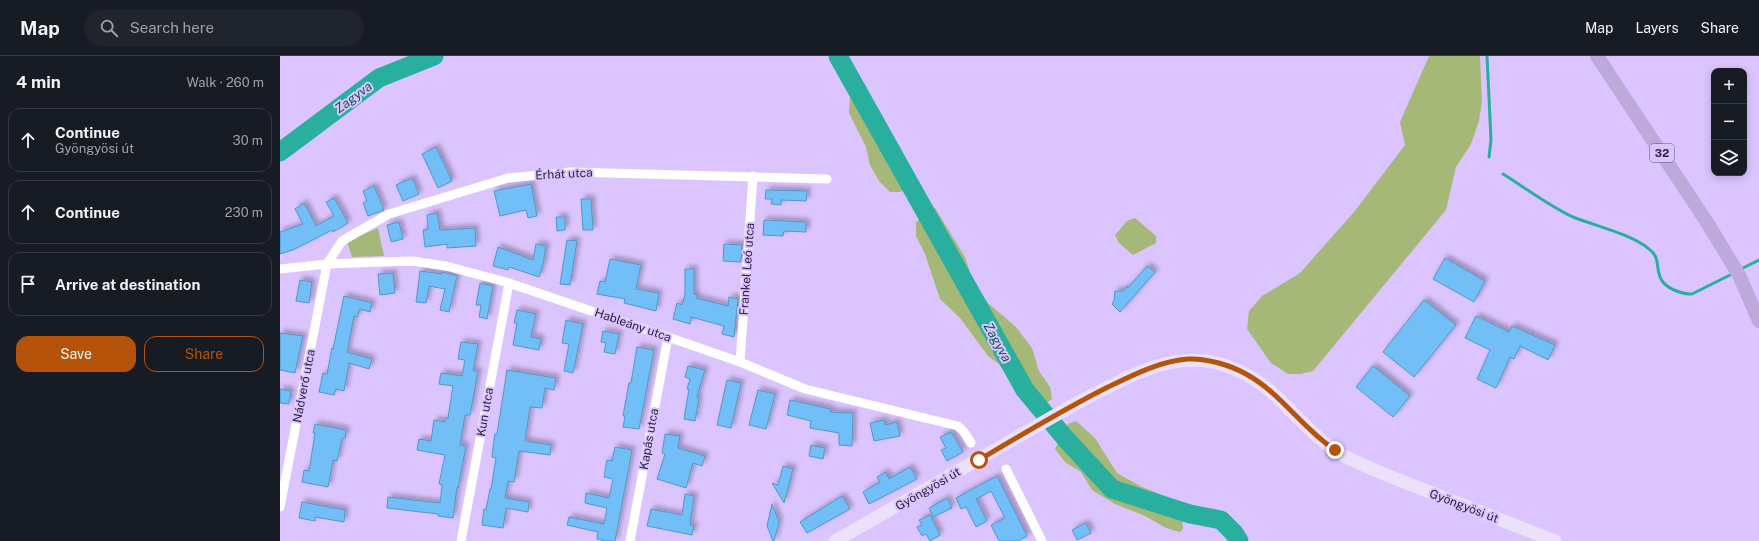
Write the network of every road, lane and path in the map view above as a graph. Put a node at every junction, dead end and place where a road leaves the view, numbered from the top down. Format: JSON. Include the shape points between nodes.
{"nodes":[{"id":1,"x":1597,"y":56,"type":"edge"},
{"id":2,"x":754,"y":176,"type":"junction"},
{"id":3,"x":827,"y":179,"type":"dead end"},
{"id":4,"x":327,"y":264,"type":"junction"},
{"id":5,"x":280,"y":269,"type":"edge"},
{"id":6,"x":509,"y":283,"type":"junction"},
{"id":7,"x":1759,"y":321,"type":"edge"},
{"id":8,"x":668,"y":337,"type":"junction"},
{"id":9,"x":740,"y":362,"type":"junction"},
{"id":10,"x":971,"y":443,"type":"dead end"},
{"id":11,"x":1006,"y":469,"type":"dead end"},
{"id":12,"x":280,"y":507,"type":"edge"},
{"id":13,"x":461,"y":541,"type":"edge"},
{"id":14,"x":630,"y":541,"type":"edge"},
{"id":15,"x":835,"y":541,"type":"edge"},
{"id":16,"x":1042,"y":541,"type":"edge"},
{"id":17,"x":1555,"y":541,"type":"edge"}],
"edges":[{"from":1,"to":7,"type":"main road","number":"32","via":[[1708,224],[1738,275]]},
{"from":2,"to":3,"type":"street","name":"Érhát utca"},
{"from":2,"to":4,"type":"street","name":"Érhát utca","via":[[570,172],[508,178],[389,214],[342,241]]},
{"from":2,"to":9,"type":"street","name":"Frankel Leó utca"},
{"from":4,"to":5,"type":"street","name":"Hableány utca"},
{"from":4,"to":6,"type":"street","name":"Hableány utca","via":[[412,261],[446,266]]},
{"from":4,"to":12,"type":"street","name":"Nádverő utca"},
{"from":6,"to":8,"type":"street","name":"Hableány utca"},
{"from":6,"to":13,"type":"street","name":"Kun utca"},
{"from":8,"to":9,"type":"street","name":"Hableány utca"},
{"from":8,"to":14,"type":"street","name":"Kapás utca"},
{"from":9,"to":10,"type":"street","name":"Hableány utca","via":[[805,389],[958,426]]},
{"from":11,"to":16,"type":"street"},
{"from":15,"to":17,"type":"street","name":"Gyöngyösi út","via":[[1084,399],[1139,373],[1171,361],[1190,359],[1228,366],[1245,373],[1278,397],[1323,442],[1347,457],[1403,482]]}]}
